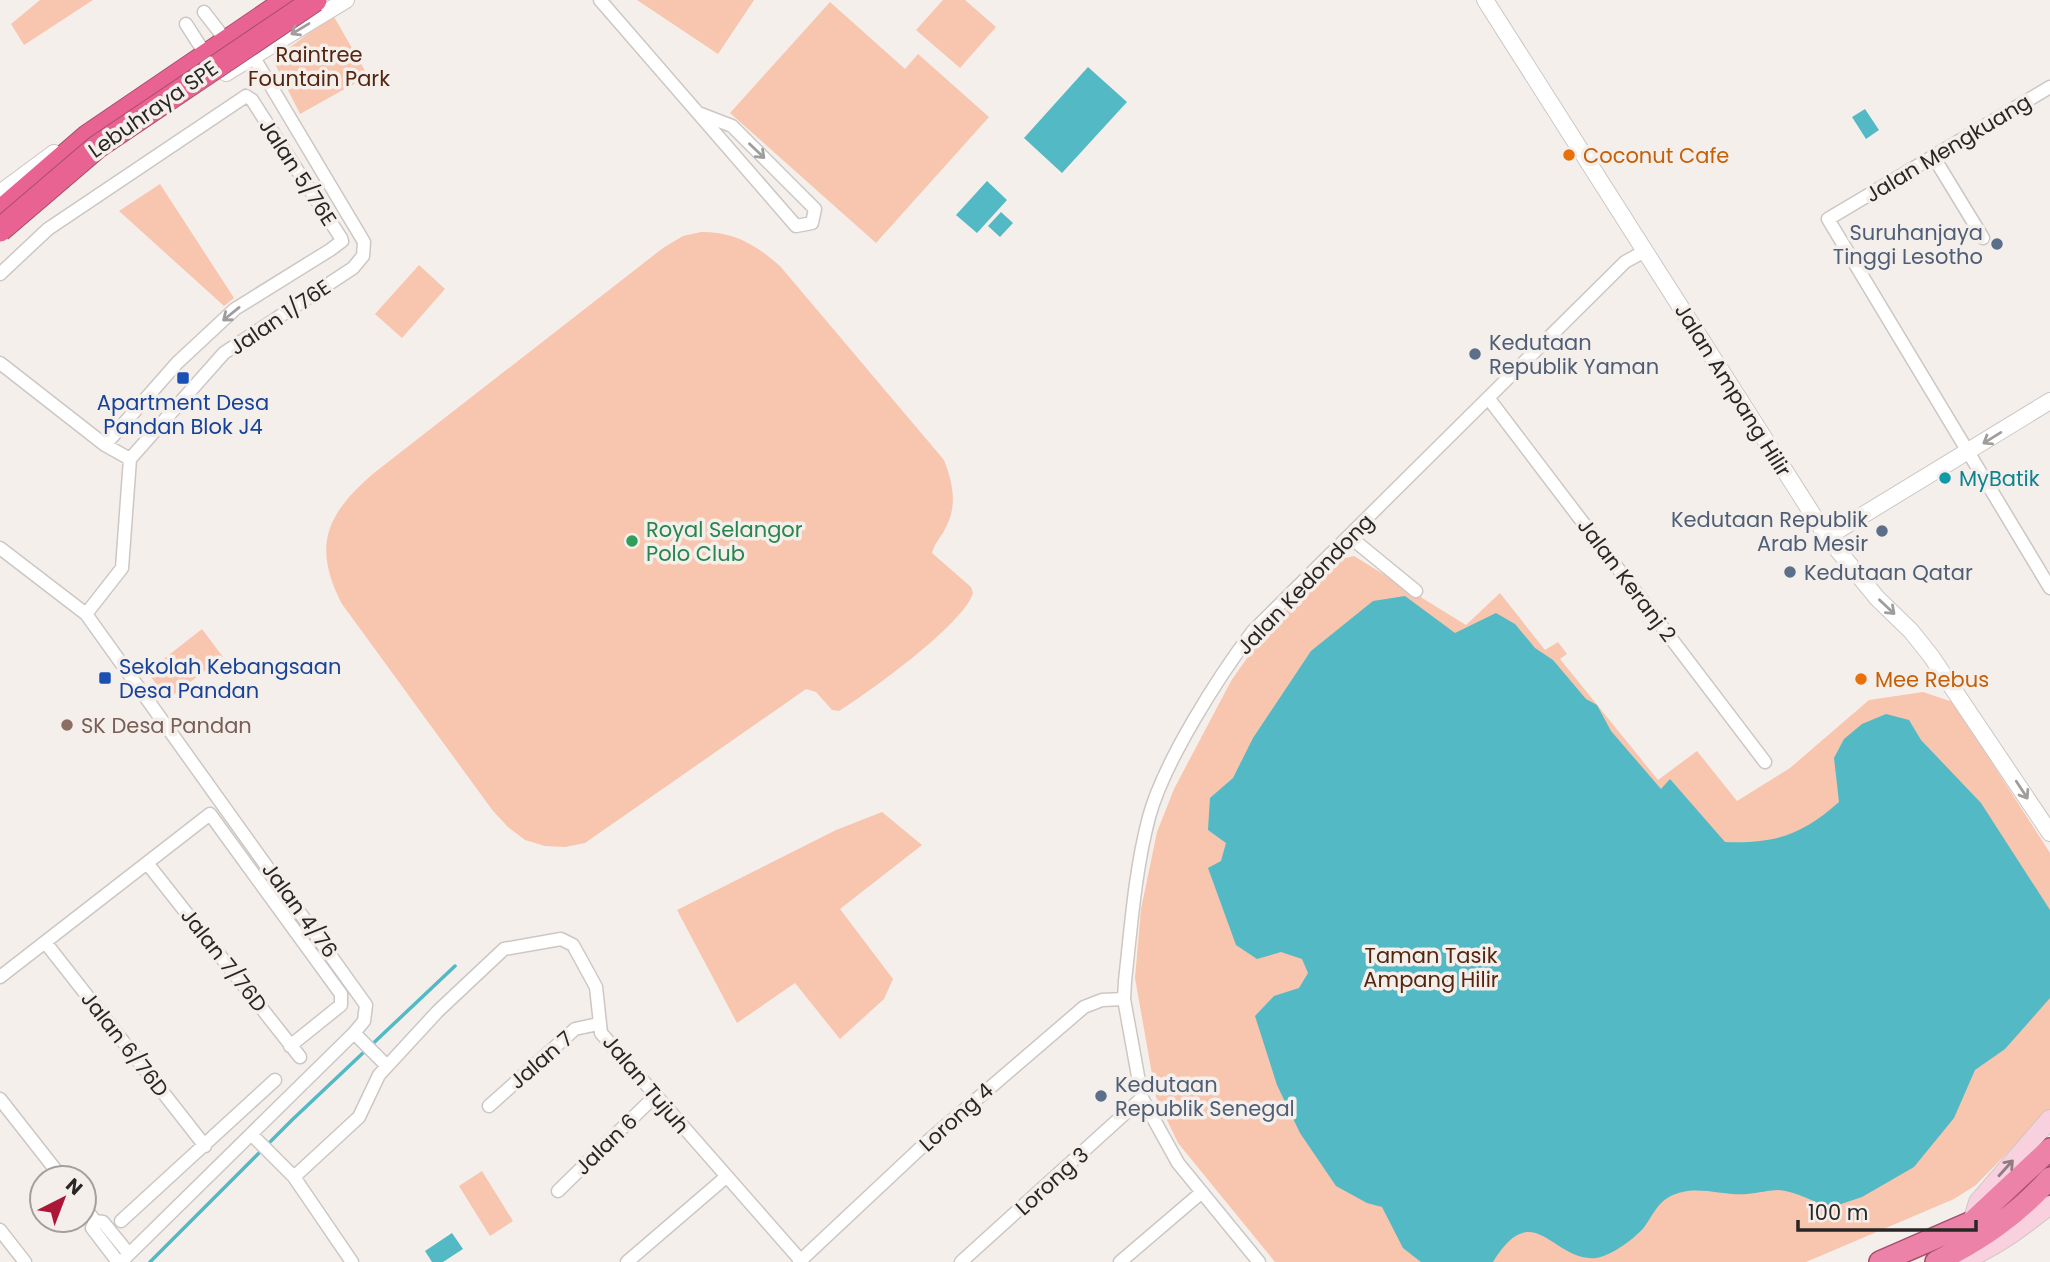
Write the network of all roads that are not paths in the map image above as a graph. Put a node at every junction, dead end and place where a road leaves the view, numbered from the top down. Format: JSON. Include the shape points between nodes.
{"nodes":[{"id":1,"x":280,"y":0,"type":"edge"},
{"id":2,"x":288,"y":0,"type":"edge"},
{"id":3,"x":315,"y":0,"type":"edge"},
{"id":4,"x":346,"y":0,"type":"edge"},
{"id":5,"x":600,"y":0,"type":"edge"},
{"id":6,"x":1485,"y":0,"type":"edge"},
{"id":7,"x":204,"y":12,"type":"dead end"},
{"id":8,"x":186,"y":24,"type":"dead end"},
{"id":9,"x":224,"y":38,"type":"junction"},
{"id":10,"x":204,"y":52,"type":"junction"},
{"id":11,"x":253,"y":56,"type":"junction"},
{"id":12,"x":2050,"y":87,"type":"edge"},
{"id":13,"x":701,"y":114,"type":"junction"},
{"id":14,"x":124,"y":138,"type":"junction"},
{"id":15,"x":1933,"y":156,"type":"junction"},
{"id":16,"x":0,"y":193,"type":"edge"},
{"id":17,"x":0,"y":212,"type":"edge"},
{"id":18,"x":0,"y":224,"type":"edge"},
{"id":19,"x":0,"y":230,"type":"edge"},
{"id":20,"x":0,"y":238,"type":"edge"},
{"id":21,"x":1983,"y":238,"type":"dead end"},
{"id":22,"x":1645,"y":251,"type":"junction"},
{"id":23,"x":0,"y":274,"type":"edge"},
{"id":24,"x":0,"y":363,"type":"edge"},
{"id":25,"x":1489,"y":399,"type":"junction"},
{"id":26,"x":2050,"y":401,"type":"edge"},
{"id":27,"x":104,"y":445,"type":"junction"},
{"id":28,"x":1967,"y":454,"type":"junction"},
{"id":29,"x":130,"y":458,"type":"junction"},
{"id":30,"x":1350,"y":537,"type":"junction"},
{"id":31,"x":1827,"y":537,"type":"junction"},
{"id":32,"x":0,"y":548,"type":"edge"},
{"id":33,"x":2050,"y":588,"type":"edge"},
{"id":34,"x":1416,"y":591,"type":"dead end"},
{"id":35,"x":86,"y":614,"type":"junction"},
{"id":36,"x":1765,"y":762,"type":"dead end"},
{"id":37,"x":2050,"y":833,"type":"edge"},
{"id":38,"x":148,"y":863,"type":"junction"},
{"id":39,"x":44,"y":942,"type":"junction"},
{"id":40,"x":0,"y":977,"type":"edge"},
{"id":41,"x":1124,"y":999,"type":"junction"},
{"id":42,"x":598,"y":1024,"type":"junction"},
{"id":43,"x":354,"y":1033,"type":"junction"},
{"id":44,"x":290,"y":1046,"type":"junction"},
{"id":45,"x":300,"y":1058,"type":"dead end"},
{"id":46,"x":382,"y":1062,"type":"junction"},
{"id":47,"x":275,"y":1080,"type":"dead end"},
{"id":48,"x":655,"y":1096,"type":"junction"},
{"id":49,"x":1142,"y":1098,"type":"junction"},
{"id":50,"x":0,"y":1099,"type":"edge"},
{"id":51,"x":489,"y":1106,"type":"dead end"},
{"id":52,"x":2050,"y":1119,"type":"edge"},
{"id":53,"x":255,"y":1139,"type":"junction"},
{"id":54,"x":205,"y":1146,"type":"junction"},
{"id":55,"x":2050,"y":1149,"type":"edge"},
{"id":56,"x":51,"y":1164,"type":"edge"},
{"id":57,"x":294,"y":1177,"type":"junction"},
{"id":58,"x":726,"y":1177,"type":"junction"},
{"id":59,"x":2050,"y":1178,"type":"edge"},
{"id":60,"x":558,"y":1191,"type":"dead end"},
{"id":61,"x":1202,"y":1192,"type":"junction"},
{"id":62,"x":2050,"y":1205,"type":"edge"},
{"id":63,"x":121,"y":1221,"type":"dead end"},
{"id":64,"x":1972,"y":1222,"type":"junction"},
{"id":65,"x":0,"y":1230,"type":"edge"},
{"id":66,"x":98,"y":1234,"type":"edge"},
{"id":67,"x":123,"y":1259,"type":"edge"},
{"id":68,"x":800,"y":1261,"type":"edge"},
{"id":69,"x":25,"y":1262,"type":"edge"},
{"id":70,"x":352,"y":1262,"type":"edge"},
{"id":71,"x":627,"y":1262,"type":"edge"},
{"id":72,"x":961,"y":1262,"type":"edge"},
{"id":73,"x":1120,"y":1262,"type":"edge"},
{"id":74,"x":1259,"y":1262,"type":"edge"},
{"id":75,"x":1880,"y":1262,"type":"edge"},
{"id":76,"x":1936,"y":1262,"type":"edge"},
{"id":77,"x":1959,"y":1262,"type":"edge"}],
"edges":[{"from":1,"to":9,"type":"street"},
{"from":2,"to":17,"type":"highway","name":"Lebuhraya SPE","via":[[88,136]]},
{"from":3,"to":19,"type":"highway","name":"Lebuhraya SPE","bridge":true,"via":[[97,147]]},
{"from":4,"to":11,"type":"street","one_way":true},
{"from":5,"to":13,"type":"street"},
{"from":6,"to":22,"type":"street","name":"Jalan Ampang Hilir"},
{"from":7,"to":9,"type":"street"},
{"from":8,"to":10,"type":"street"},
{"from":9,"to":10,"type":"street"},
{"from":10,"to":16,"type":"street"},
{"from":11,"to":14,"type":"street"},
{"from":11,"to":29,"type":"street","name":"Jalan 1/76E","via":[[364,242],[363,256],[353,268],[224,353]]},
{"from":12,"to":15,"type":"street","name":"Jalan Mengkuang"},
{"from":13,"to":13,"type":"street","one_way":true,"via":[[732,126],[815,209],[812,223],[796,226]]},
{"from":14,"to":18,"type":"street","via":[[35,195]]},
{"from":14,"to":20,"type":"street"},
{"from":15,"to":21,"type":"street"},
{"from":15,"to":28,"type":"street","name":"Jalan Mengkuang","via":[[1828,219]]},
{"from":22,"to":25,"type":"street","name":"Jalan Kedondong","via":[[1625,262]]},
{"from":22,"to":31,"type":"street","name":"Jalan Ampang Hilir"},
{"from":23,"to":27,"type":"street","name":"Jalan 5/76E","one_way":true,"via":[[48,229],[248,96],[342,240],[235,309],[177,363]]},
{"from":24,"to":27,"type":"street"},
{"from":25,"to":30,"type":"street","name":"Jalan Kedondong"},
{"from":25,"to":36,"type":"street","name":"Jalan Keranj 2"},
{"from":26,"to":28,"type":"street","one_way":true},
{"from":27,"to":29,"type":"street"},
{"from":28,"to":31,"type":"street"},
{"from":28,"to":33,"type":"street"},
{"from":29,"to":35,"type":"street","via":[[122,568]]},
{"from":30,"to":34,"type":"street"},
{"from":30,"to":41,"type":"street","name":"Jalan Kedondong","via":[[1245,640],[1158,789],[1148,819]]},
{"from":31,"to":37,"type":"street","name":"Jalan Ampang Hilir","one_way":true,"via":[[1931,656]]},
{"from":32,"to":35,"type":"street","name":"Jalan 4/76"},
{"from":35,"to":43,"type":"street","name":"Jalan 4/76","via":[[366,1005],[367,1014]]},
{"from":38,"to":39,"type":"street"},
{"from":38,"to":44,"type":"street","name":"Jalan 7/76D"},
{"from":38,"to":44,"type":"street","via":[[210,814],[341,994],[341,1005]]},
{"from":39,"to":40,"type":"street"},
{"from":39,"to":54,"type":"street","name":"Jalan 6/76D"},
{"from":41,"to":49,"type":"street","name":"Jalan Kedondong"},
{"from":41,"to":68,"type":"street","name":"Lorong 4","via":[[1084,1007],[928,1141]]},
{"from":42,"to":46,"type":"street","name":"Jalan Tujuh","via":[[596,987],[573,945],[561,939],[514,945],[495,956]]},
{"from":42,"to":48,"type":"street","name":"Jalan Tujuh"},
{"from":42,"to":51,"type":"street","name":"Jalan 7","via":[[575,1029]]},
{"from":43,"to":46,"type":"street"},
{"from":43,"to":53,"type":"street","name":"Jalan 4/76"},
{"from":44,"to":45,"type":"street","name":"Jalan 7/76D"},
{"from":46,"to":57,"type":"street","name":"Jalan Tujuh","via":[[359,1117]]},
{"from":47,"to":54,"type":"street"},
{"from":48,"to":58,"type":"street","name":"Jalan Tujuh"},
{"from":48,"to":60,"type":"street","name":"Jalan 6"},
{"from":49,"to":61,"type":"street","name":"Jalan Kedondong","via":[[1178,1163]]},
{"from":49,"to":72,"type":"street","name":"Lorong 3"},
{"from":50,"to":56,"type":"street"},
{"from":64,"to":52,"type":"main road","one_way":true,"via":[[1978,1202]]},
{"from":53,"to":57,"type":"street"},
{"from":53,"to":67,"type":"street","name":"Jalan 4/76"},
{"from":54,"to":63,"type":"street"},
{"from":55,"to":64,"type":"highway"},
{"from":57,"to":70,"type":"street"},
{"from":58,"to":68,"type":"street","name":"Jalan Tujuh"},
{"from":58,"to":71,"type":"street"},
{"from":59,"to":76,"type":"highway","via":[[2025,1206],[1983,1237]]},
{"from":61,"to":73,"type":"street"},
{"from":61,"to":74,"type":"street","name":"Jalan Kedondong"},
{"from":62,"to":77,"type":"main road","via":[[2017,1231]]},
{"from":64,"to":75,"type":"highway"},
{"from":65,"to":69,"type":"street"},
{"from":66,"to":67,"type":"street"}]}
